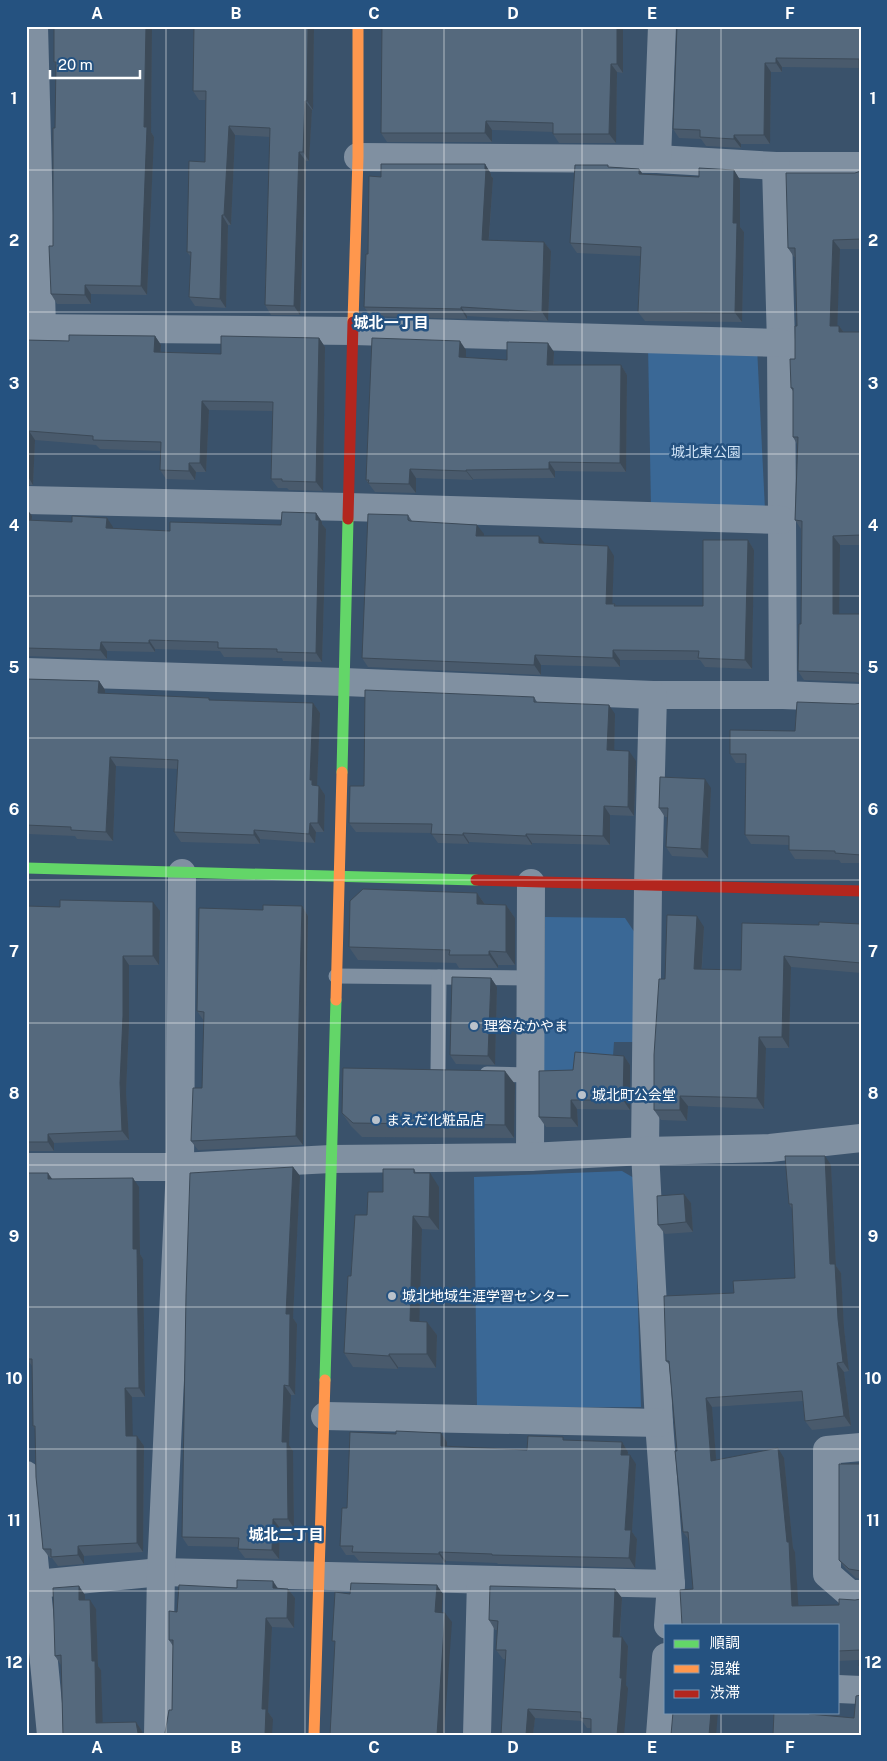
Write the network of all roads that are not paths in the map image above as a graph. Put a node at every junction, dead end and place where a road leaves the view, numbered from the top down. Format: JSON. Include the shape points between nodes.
{"nodes":[{"id":1,"x":34,"y":26,"type":"edge"},
{"id":2,"x":358,"y":26,"type":"edge"},
{"id":3,"x":662,"y":26,"type":"edge"},
{"id":4,"x":358,"y":157,"type":"junction"},
{"id":5,"x":657,"y":159,"type":"junction"},
{"id":6,"x":776,"y":166,"type":"junction"},
{"id":7,"x":861,"y":166,"type":"edge"},
{"id":8,"x":34,"y":328,"type":"edge"},
{"id":9,"x":353,"y":331,"type":"junction"},
{"id":10,"x":781,"y":343,"type":"junction"},
{"id":11,"x":26,"y":500,"type":"edge"},
{"id":12,"x":348,"y":507,"type":"junction"},
{"id":13,"x":781,"y":520,"type":"junction"},
{"id":14,"x":26,"y":672,"type":"edge"},
{"id":15,"x":344,"y":682,"type":"junction"},
{"id":16,"x":653,"y":694,"type":"junction"},
{"id":17,"x":783,"y":695,"type":"junction"},
{"id":18,"x":861,"y":698,"type":"edge"},
{"id":19,"x":26,"y":868,"type":"edge"},
{"id":20,"x":182,"y":872,"type":"junction"},
{"id":21,"x":338,"y":878,"type":"junction"},
{"id":22,"x":531,"y":883,"type":"junction"},
{"id":23,"x":648,"y":886,"type":"junction"},
{"id":24,"x":861,"y":891,"type":"edge"},
{"id":25,"x":336,"y":976,"type":"junction"},
{"id":26,"x":439,"y":977,"type":"junction"},
{"id":27,"x":530,"y":978,"type":"junction"},
{"id":28,"x":333,"y":1072,"type":"junction"},
{"id":29,"x":352,"y":1072,"type":"edge"},
{"id":30,"x":456,"y":1074,"type":"edge"},
{"id":31,"x":475,"y":1074,"type":"edge"},
{"id":32,"x":530,"y":1075,"type":"junction"},
{"id":33,"x":861,"y":1138,"type":"edge"},
{"id":34,"x":645,"y":1152,"type":"junction"},
{"id":35,"x":530,"y":1157,"type":"junction"},
{"id":36,"x":331,"y":1158,"type":"junction"},
{"id":37,"x":26,"y":1167,"type":"edge"},
{"id":38,"x":180,"y":1167,"type":"junction"},
{"id":39,"x":325,"y":1416,"type":"junction"},
{"id":40,"x":659,"y":1423,"type":"junction"},
{"id":41,"x":861,"y":1447,"type":"edge"},
{"id":42,"x":26,"y":1475,"type":"edge"},
{"id":43,"x":162,"y":1572,"type":"junction"},
{"id":44,"x":319,"y":1575,"type":"junction"},
{"id":45,"x":481,"y":1580,"type":"junction"},
{"id":46,"x":31,"y":1584,"type":"edge"},
{"id":47,"x":671,"y":1584,"type":"junction"},
{"id":48,"x":861,"y":1594,"type":"edge"},
{"id":49,"x":668,"y":1624,"type":"edge"},
{"id":50,"x":664,"y":1683,"type":"edge"},
{"id":51,"x":840,"y":1689,"type":"edge"},
{"id":52,"x":861,"y":1690,"type":"edge"},
{"id":53,"x":51,"y":1735,"type":"edge"},
{"id":54,"x":158,"y":1735,"type":"edge"},
{"id":55,"x":314,"y":1735,"type":"edge"},
{"id":56,"x":477,"y":1735,"type":"edge"},
{"id":57,"x":660,"y":1735,"type":"edge"}],
"edges":[{"from":1,"to":8,"type":"street"},
{"from":2,"to":4,"type":"street"},
{"from":3,"to":5,"type":"street"},
{"from":4,"to":5,"type":"street"},
{"from":4,"to":9,"type":"street"},
{"from":5,"to":6,"type":"street"},
{"from":6,"to":7,"type":"street"},
{"from":6,"to":10,"type":"street"},
{"from":8,"to":9,"type":"street"},
{"from":9,"to":10,"type":"street"},
{"from":9,"to":12,"type":"street"},
{"from":10,"to":13,"type":"street"},
{"from":11,"to":12,"type":"street"},
{"from":12,"to":13,"type":"street"},
{"from":12,"to":15,"type":"street"},
{"from":13,"to":17,"type":"street"},
{"from":14,"to":15,"type":"street"},
{"from":15,"to":16,"type":"street"},
{"from":15,"to":21,"type":"street"},
{"from":16,"to":17,"type":"street"},
{"from":16,"to":23,"type":"street"},
{"from":17,"to":18,"type":"street"},
{"from":19,"to":20,"type":"street"},
{"from":20,"to":21,"type":"street"},
{"from":20,"to":38,"type":"street"},
{"from":21,"to":22,"type":"street"},
{"from":21,"to":25,"type":"street"},
{"from":22,"to":23,"type":"street"},
{"from":22,"to":27,"type":"street"},
{"from":23,"to":24,"type":"street"},
{"from":23,"to":34,"type":"street"},
{"from":25,"to":26,"type":"lane"},
{"from":25,"to":28,"type":"street"},
{"from":26,"to":27,"type":"lane"},
{"from":26,"to":30,"type":"lane","via":[[433,1073]]},
{"from":27,"to":32,"type":"street"},
{"from":28,"to":29,"type":"lane"},
{"from":28,"to":36,"type":"street"},
{"from":31,"to":32,"type":"lane"},
{"from":32,"to":35,"type":"street"},
{"from":33,"to":34,"type":"street","via":[[770,1148]]},
{"from":34,"to":35,"type":"street"},
{"from":34,"to":40,"type":"street"},
{"from":35,"to":36,"type":"street"},
{"from":36,"to":38,"type":"street"},
{"from":36,"to":39,"type":"street"},
{"from":37,"to":38,"type":"street"},
{"from":38,"to":43,"type":"street"},
{"from":39,"to":40,"type":"street"},
{"from":39,"to":44,"type":"street"},
{"from":40,"to":47,"type":"street"},
{"from":41,"to":48,"type":"street","via":[[827,1450],[827,1574],[850,1594]]},
{"from":42,"to":46,"type":"street"},
{"from":43,"to":44,"type":"street"},
{"from":43,"to":46,"type":"street"},
{"from":43,"to":54,"type":"street"},
{"from":44,"to":45,"type":"street"},
{"from":44,"to":55,"type":"street"},
{"from":45,"to":47,"type":"street"},
{"from":45,"to":56,"type":"street"},
{"from":46,"to":53,"type":"street"},
{"from":47,"to":49,"type":"street"},
{"from":50,"to":57,"type":"street"},
{"from":51,"to":52,"type":"street"}]}
